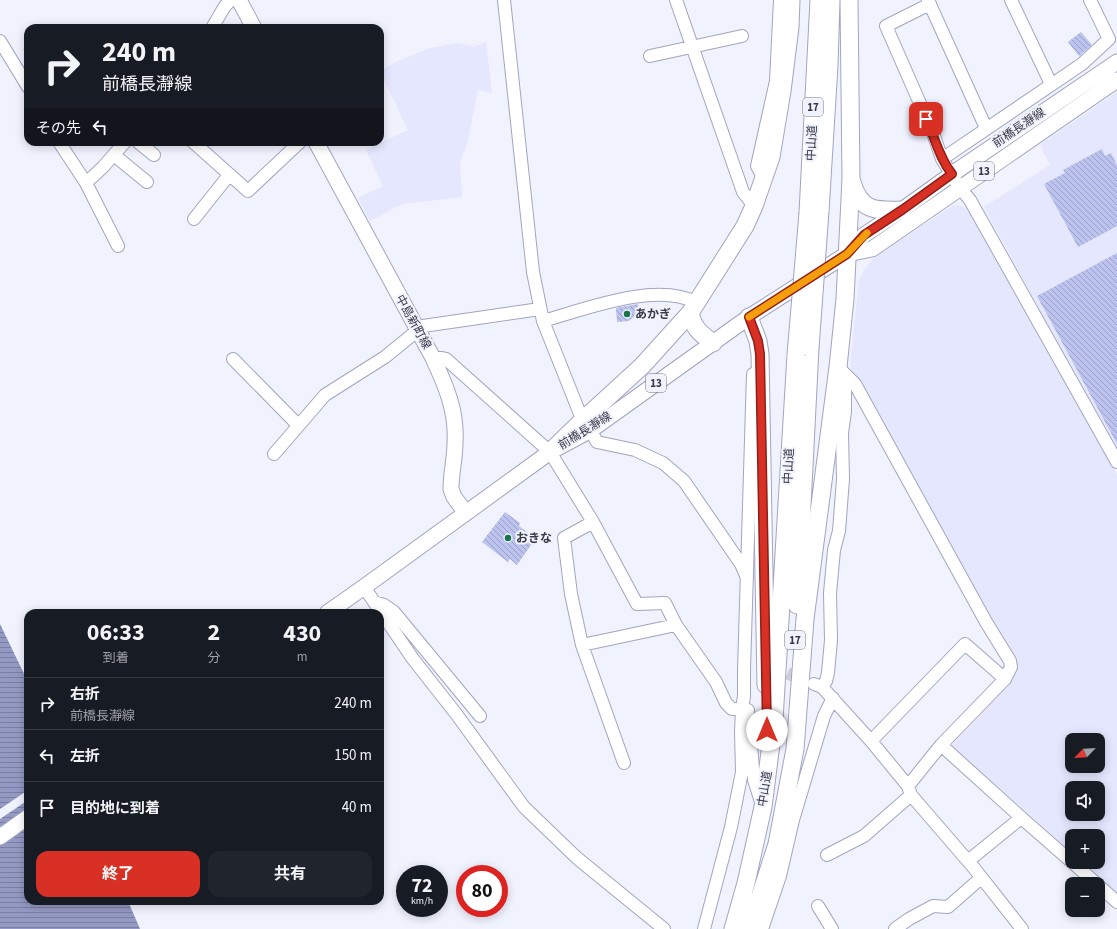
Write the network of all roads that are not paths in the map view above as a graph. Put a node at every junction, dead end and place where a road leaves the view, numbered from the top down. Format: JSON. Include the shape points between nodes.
{"nodes":[{"id":1,"x":231,"y":0,"type":"edge"},
{"id":2,"x":239,"y":0,"type":"edge"},
{"id":3,"x":504,"y":0,"type":"edge"},
{"id":4,"x":676,"y":0,"type":"edge"},
{"id":5,"x":780,"y":0,"type":"edge"},
{"id":6,"x":791,"y":0,"type":"edge"},
{"id":7,"x":819,"y":0,"type":"edge"},
{"id":8,"x":831,"y":0,"type":"edge"},
{"id":9,"x":849,"y":0,"type":"edge"},
{"id":10,"x":1011,"y":0,"type":"edge"},
{"id":11,"x":1090,"y":0,"type":"edge"},
{"id":12,"x":929,"y":2,"type":"edge"},
{"id":13,"x":214,"y":24,"type":"edge"},
{"id":14,"x":252,"y":24,"type":"edge"},
{"id":15,"x":742,"y":36,"type":"dead end"},
{"id":16,"x":0,"y":41,"type":"edge"},
{"id":17,"x":692,"y":47,"type":"junction"},
{"id":18,"x":650,"y":56,"type":"dead end"},
{"id":19,"x":1117,"y":62,"type":"edge"},
{"id":20,"x":24,"y":80,"type":"edge"},
{"id":21,"x":1117,"y":80,"type":"edge"},
{"id":22,"x":1051,"y":84,"type":"junction"},
{"id":23,"x":986,"y":128,"type":"junction"},
{"id":24,"x":62,"y":146,"type":"edge"},
{"id":25,"x":122,"y":146,"type":"edge"},
{"id":26,"x":143,"y":146,"type":"edge"},
{"id":27,"x":197,"y":146,"type":"edge"},
{"id":28,"x":296,"y":146,"type":"edge"},
{"id":29,"x":318,"y":146,"type":"edge"},
{"id":30,"x":114,"y":155,"type":"junction"},
{"id":31,"x":154,"y":155,"type":"dead end"},
{"id":32,"x":942,"y":159,"type":"junction"},
{"id":33,"x":952,"y":174,"type":"junction"},
{"id":34,"x":229,"y":175,"type":"junction"},
{"id":35,"x":764,"y":179,"type":"junction"},
{"id":36,"x":851,"y":179,"type":"junction"},
{"id":37,"x":147,"y":182,"type":"dead end"},
{"id":38,"x":86,"y":183,"type":"junction"},
{"id":39,"x":960,"y":188,"type":"junction"},
{"id":40,"x":754,"y":206,"type":"junction"},
{"id":41,"x":902,"y":210,"type":"junction"},
{"id":42,"x":814,"y":212,"type":"junction"},
{"id":43,"x":194,"y":219,"type":"dead end"},
{"id":44,"x":118,"y":246,"type":"dead end"},
{"id":45,"x":847,"y":254,"type":"junction"},
{"id":46,"x":693,"y":308,"type":"junction"},
{"id":47,"x":542,"y":315,"type":"junction"},
{"id":48,"x":749,"y":317,"type":"junction"},
{"id":49,"x":417,"y":330,"type":"junction"},
{"id":50,"x":713,"y":343,"type":"junction"},
{"id":51,"x":803,"y":352,"type":"junction"},
{"id":52,"x":432,"y":358,"type":"junction"},
{"id":53,"x":233,"y":359,"type":"dead end"},
{"id":54,"x":753,"y":371,"type":"dead end"},
{"id":55,"x":841,"y":371,"type":"junction"},
{"id":56,"x":588,"y":424,"type":"junction"},
{"id":57,"x":298,"y":425,"type":"junction"},
{"id":58,"x":550,"y":452,"type":"junction"},
{"id":59,"x":274,"y":454,"type":"dead end"},
{"id":60,"x":1117,"y":462,"type":"edge"},
{"id":61,"x":466,"y":513,"type":"junction"},
{"id":62,"x":594,"y":522,"type":"junction"},
{"id":63,"x":747,"y":578,"type":"junction"},
{"id":64,"x":358,"y":592,"type":"junction"},
{"id":65,"x":374,"y":602,"type":"junction"},
{"id":66,"x":333,"y":609,"type":"edge"},
{"id":67,"x":379,"y":609,"type":"edge"},
{"id":68,"x":384,"y":617,"type":"edge"},
{"id":69,"x":676,"y":625,"type":"junction"},
{"id":70,"x":582,"y":645,"type":"junction"},
{"id":71,"x":744,"y":656,"type":"junction"},
{"id":72,"x":758,"y":660,"type":"tunnel mouth"},
{"id":73,"x":1005,"y":679,"type":"junction"},
{"id":74,"x":744,"y":696,"type":"junction"},
{"id":75,"x":833,"y":698,"type":"junction"},
{"id":76,"x":742,"y":709,"type":"junction"},
{"id":77,"x":480,"y":716,"type":"dead end"},
{"id":78,"x":871,"y":741,"type":"junction"},
{"id":79,"x":941,"y":745,"type":"junction"},
{"id":80,"x":624,"y":762,"type":"dead end"},
{"id":81,"x":767,"y":788,"type":"junction"},
{"id":82,"x":910,"y":790,"type":"junction"},
{"id":83,"x":763,"y":807,"type":"junction"},
{"id":84,"x":1021,"y":818,"type":"junction"},
{"id":85,"x":24,"y":821,"type":"edge"},
{"id":86,"x":0,"y":837,"type":"edge"},
{"id":87,"x":826,"y":855,"type":"dead end"},
{"id":88,"x":968,"y":862,"type":"junction"},
{"id":89,"x":1088,"y":877,"type":"edge"},
{"id":90,"x":981,"y":878,"type":"junction"},
{"id":91,"x":1105,"y":892,"type":"edge"},
{"id":92,"x":1117,"y":902,"type":"edge"},
{"id":93,"x":818,"y":906,"type":"dead end"},
{"id":94,"x":756,"y":909,"type":"junction"},
{"id":95,"x":664,"y":929,"type":"edge"},
{"id":96,"x":704,"y":929,"type":"edge"},
{"id":97,"x":733,"y":929,"type":"edge"},
{"id":98,"x":749,"y":929,"type":"edge"},
{"id":99,"x":762,"y":929,"type":"edge"},
{"id":100,"x":832,"y":929,"type":"edge"},
{"id":101,"x":896,"y":929,"type":"edge"},
{"id":102,"x":1022,"y":929,"type":"edge"}],
"edges":[{"from":1,"to":13,"type":"street"},
{"from":2,"to":14,"type":"main road"},
{"from":3,"to":47,"type":"street","via":[[533,272]]},
{"from":4,"to":17,"type":"street"},
{"from":5,"to":35,"type":"street","via":[[776,80],[757,166]]},
{"from":6,"to":35,"type":"highway","via":[[782,91],[771,157]]},
{"from":7,"to":42,"type":"highway","name":"中山道","number":"17"},
{"from":8,"to":42,"type":"highway","name":"中山道","number":"17","via":[[829,66]]},
{"from":9,"to":36,"type":"highway","number":"17"},
{"from":10,"to":22,"type":"street"},
{"from":11,"to":22,"type":"street","via":[[1109,39],[1082,64]]},
{"from":12,"to":23,"type":"street"},
{"from":12,"to":32,"type":"street","via":[[886,26]]},
{"from":15,"to":17,"type":"street"},
{"from":16,"to":20,"type":"street"},
{"from":17,"to":18,"type":"street"},
{"from":17,"to":40,"type":"street","via":[[743,192]]},
{"from":19,"to":33,"type":"main road","name":"前橋長瀞線","number":"13"},
{"from":21,"to":39,"type":"main road","name":"前橋長瀞線","number":"13"},
{"from":22,"to":23,"type":"street"},
{"from":23,"to":32,"type":"street"},
{"from":24,"to":38,"type":"street"},
{"from":25,"to":30,"type":"street"},
{"from":26,"to":31,"type":"street"},
{"from":27,"to":34,"type":"street"},
{"from":28,"to":34,"type":"street","via":[[248,191]]},
{"from":29,"to":49,"type":"main road","name":"中島新町線"},
{"from":30,"to":37,"type":"street"},
{"from":30,"to":38,"type":"street"},
{"from":32,"to":33,"type":"street"},
{"from":33,"to":39,"type":"street"},
{"from":33,"to":41,"type":"main road","name":"前橋長瀞線","number":"13"},
{"from":34,"to":43,"type":"street"},
{"from":35,"to":40,"type":"highway"},
{"from":36,"to":41,"type":"highway","via":[[859,199],[870,208],[881,211]]},
{"from":36,"to":45,"type":"highway","number":"17"},
{"from":38,"to":44,"type":"street"},
{"from":39,"to":45,"type":"main road","name":"前橋長瀞線","number":"13","via":[[872,249]]},
{"from":39,"to":60,"type":"street","via":[[970,200]]},
{"from":40,"to":46,"type":"highway","via":[[745,226]]},
{"from":41,"to":45,"type":"main road","name":"前橋長瀞線","number":"13","via":[[864,235]]},
{"from":42,"to":51,"type":"highway","name":"中山道","number":"17","bridge":true},
{"from":45,"to":48,"type":"main road","name":"前橋長瀞線","number":"13"},
{"from":45,"to":55,"type":"highway","number":"17"},
{"from":46,"to":47,"type":"street","via":[[686,298],[653,294]]},
{"from":46,"to":50,"type":"highway","via":[[692,322],[697,330]]},
{"from":46,"to":56,"type":"highway"},
{"from":47,"to":49,"type":"street","via":[[423,326]]},
{"from":47,"to":56,"type":"street","via":[[580,414]]},
{"from":48,"to":50,"type":"main road","name":"前橋長瀞線","number":"13"},
{"from":48,"to":81,"type":"highway","number":"17","via":[[760,354]]},
{"from":49,"to":52,"type":"main road","name":"中島新町線"},
{"from":49,"to":57,"type":"street","via":[[385,358],[325,395]]},
{"from":50,"to":56,"type":"main road","name":"前橋長瀞線","number":"13"},
{"from":51,"to":81,"type":"highway","name":"中山道","number":"17"},
{"from":51,"to":94,"type":"highway","name":"中山道","number":"17","via":[[796,620],[790,695],[778,796]]},
{"from":52,"to":58,"type":"street","via":[[446,359]]},
{"from":52,"to":61,"type":"main road","name":"中島新町線","via":[[453,408],[455,443],[451,489]]},
{"from":53,"to":57,"type":"street"},
{"from":54,"to":63,"type":"street"},
{"from":55,"to":73,"type":"street","via":[[855,384],[1010,661],[1011,667]]},
{"from":55,"to":75,"type":"street","via":[[845,412],[842,433],[843,479],[830,593],[831,640],[828,673],[826,681],[818,686]]},
{"from":55,"to":94,"type":"highway","number":"17","via":[[805,619],[795,749],[777,844]]},
{"from":56,"to":58,"type":"highway"},
{"from":56,"to":63,"type":"street","via":[[597,442],[635,450],[663,463],[684,481],[741,564]]},
{"from":57,"to":59,"type":"street"},
{"from":58,"to":61,"type":"main road","name":"前橋長瀞線"},
{"from":58,"to":62,"type":"street"},
{"from":61,"to":64,"type":"main road","name":"前橋長瀞線"},
{"from":62,"to":69,"type":"street","via":[[637,604],[665,603]]},
{"from":62,"to":70,"type":"street","via":[[564,538],[571,594]]},
{"from":63,"to":71,"type":"street"},
{"from":64,"to":65,"type":"street"},
{"from":64,"to":66,"type":"main road","name":"前橋長瀞線"},
{"from":65,"to":67,"type":"street"},
{"from":65,"to":77,"type":"street","via":[[384,604],[394,612]]},
{"from":68,"to":95,"type":"street","via":[[524,807],[577,858]]},
{"from":69,"to":70,"type":"street"},
{"from":69,"to":76,"type":"street","via":[[716,682],[728,706],[732,709]]},
{"from":70,"to":80,"type":"street"},
{"from":71,"to":72,"type":"street"},
{"from":71,"to":74,"type":"street"},
{"from":73,"to":78,"type":"street","via":[[965,644]]},
{"from":73,"to":79,"type":"street"},
{"from":74,"to":76,"type":"street"},
{"from":74,"to":83,"type":"street","via":[[748,707],[754,780]]},
{"from":75,"to":78,"type":"street"},
{"from":75,"to":99,"type":"street","via":[[824,716],[793,820],[780,876]]},
{"from":76,"to":96,"type":"street","via":[[742,772],[731,827]]},
{"from":78,"to":82,"type":"street"},
{"from":79,"to":82,"type":"street"},
{"from":79,"to":84,"type":"street"},
{"from":81,"to":83,"type":"highway","name":"中山道","number":"17"},
{"from":82,"to":87,"type":"street","via":[[864,836]]},
{"from":82,"to":88,"type":"street"},
{"from":83,"to":97,"type":"highway","name":"中山道","number":"17"},
{"from":84,"to":88,"type":"street"},
{"from":84,"to":89,"type":"street"},
{"from":85,"to":86,"type":"main road"},
{"from":88,"to":90,"type":"street"},
{"from":90,"to":101,"type":"street","via":[[948,907],[933,906]]},
{"from":90,"to":102,"type":"street"},
{"from":91,"to":92,"type":"street"},
{"from":93,"to":100,"type":"street"},
{"from":94,"to":98,"type":"highway","name":"中山道","number":"17"}]}
